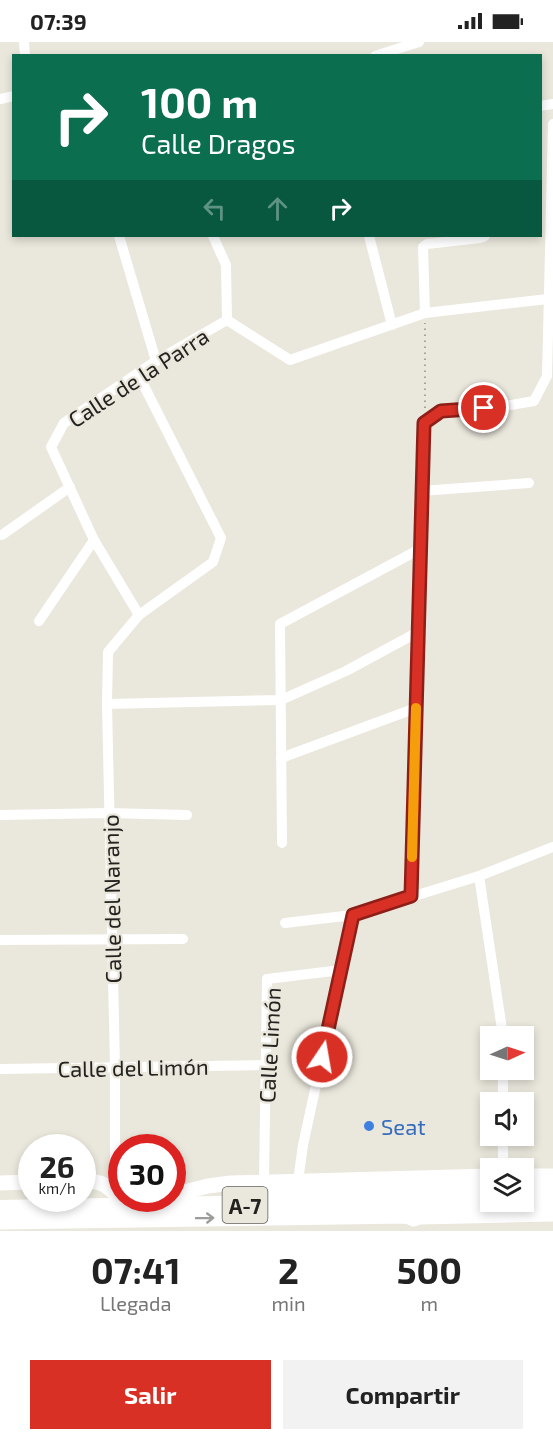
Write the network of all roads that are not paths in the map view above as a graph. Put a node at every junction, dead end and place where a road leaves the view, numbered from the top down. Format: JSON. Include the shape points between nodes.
{"nodes":[{"id":1,"x":419,"y":42,"type":"edge"},
{"id":2,"x":381,"y":54,"type":"edge"},
{"id":3,"x":553,"y":124,"type":"edge"},
{"id":4,"x":119,"y":237,"type":"edge"},
{"id":5,"x":213,"y":237,"type":"edge"},
{"id":6,"x":369,"y":237,"type":"edge"},
{"id":7,"x":482,"y":237,"type":"edge"},
{"id":8,"x":548,"y":299,"type":"junction"},
{"id":9,"x":425,"y":313,"type":"junction"},
{"id":10,"x":227,"y":320,"type":"junction"},
{"id":11,"x":392,"y":325,"type":"junction"},
{"id":12,"x":156,"y":361,"type":"junction"},
{"id":13,"x":138,"y":374,"type":"junction"},
{"id":14,"x":550,"y":376,"type":"edge"},
{"id":15,"x":530,"y":483,"type":"dead end"},
{"id":16,"x":70,"y":487,"type":"junction"},
{"id":17,"x":421,"y":491,"type":"junction"},
{"id":18,"x":3,"y":535,"type":"dead end"},
{"id":19,"x":94,"y":540,"type":"junction"},
{"id":20,"x":420,"y":549,"type":"junction"},
{"id":21,"x":139,"y":615,"type":"junction"},
{"id":22,"x":39,"y":621,"type":"dead end"},
{"id":23,"x":418,"y":632,"type":"junction"},
{"id":24,"x":281,"y":700,"type":"junction"},
{"id":25,"x":107,"y":704,"type":"junction"},
{"id":26,"x":416,"y":708,"type":"junction"},
{"id":27,"x":281,"y":758,"type":"junction"},
{"id":28,"x":109,"y":813,"type":"junction"},
{"id":29,"x":0,"y":815,"type":"edge"},
{"id":30,"x":188,"y":815,"type":"dead end"},
{"id":31,"x":282,"y":843,"type":"dead end"},
{"id":32,"x":553,"y":847,"type":"edge"},
{"id":33,"x":479,"y":876,"type":"junction"},
{"id":34,"x":411,"y":896,"type":"junction"},
{"id":35,"x":353,"y":915,"type":"junction"},
{"id":36,"x":285,"y":923,"type":"dead end"},
{"id":37,"x":111,"y":939,"type":"junction"},
{"id":38,"x":183,"y":939,"type":"dead end"},
{"id":39,"x":0,"y":940,"type":"edge"},
{"id":40,"x":341,"y":970,"type":"junction"},
{"id":41,"x":501,"y":1026,"type":"edge"},
{"id":42,"x":267,"y":1065,"type":"junction"},
{"id":43,"x":115,"y":1067,"type":"junction"},
{"id":44,"x":0,"y":1069,"type":"edge"},
{"id":45,"x":117,"y":1134,"type":"edge"},
{"id":46,"x":480,"y":1176,"type":"edge"},
{"id":47,"x":534,"y":1176,"type":"edge"},
{"id":48,"x":553,"y":1176,"type":"edge"},
{"id":49,"x":298,"y":1180,"type":"junction"},
{"id":50,"x":264,"y":1181,"type":"junction"},
{"id":51,"x":18,"y":1182,"type":"edge"},
{"id":52,"x":0,"y":1183,"type":"edge"},
{"id":53,"x":534,"y":1186,"type":"edge"},
{"id":54,"x":553,"y":1186,"type":"edge"},
{"id":55,"x":480,"y":1187,"type":"edge"},
{"id":56,"x":186,"y":1191,"type":"edge"},
{"id":57,"x":186,"y":1193,"type":"edge"},
{"id":58,"x":0,"y":1196,"type":"edge"},
{"id":59,"x":18,"y":1196,"type":"edge"},
{"id":60,"x":534,"y":1200,"type":"edge"},
{"id":61,"x":553,"y":1200,"type":"edge"},
{"id":62,"x":480,"y":1201,"type":"edge"},
{"id":63,"x":0,"y":1210,"type":"edge"},
{"id":64,"x":553,"y":1214,"type":"edge"},
{"id":65,"x":0,"y":1222,"type":"edge"},
{"id":66,"x":414,"y":1225,"type":"edge"}],
"edges":[{"from":1,"to":2,"type":"street"},
{"from":3,"to":8,"type":"street"},
{"from":4,"to":12,"type":"street"},
{"from":5,"to":10,"type":"street","via":[[226,265]]},
{"from":6,"to":11,"type":"street"},
{"from":7,"to":9,"type":"street","via":[[423,247]]},
{"from":8,"to":9,"type":"street","name":"Calle de la Parra"},
{"from":8,"to":14,"type":"street"},
{"from":9,"to":11,"type":"street","name":"Calle de la Parra"},
{"from":10,"to":11,"type":"street","name":"Calle de la Parra","via":[[290,360]]},
{"from":10,"to":12,"type":"street","name":"Calle de la Parra"},
{"from":12,"to":13,"type":"street","name":"Calle de la Parra"},
{"from":13,"to":16,"type":"street","name":"Calle de la Parra","via":[[64,423],[51,447]]},
{"from":13,"to":21,"type":"street","name":"Calle del Naranjo","via":[[221,538],[213,562]]},
{"from":14,"to":17,"type":"street","via":[[534,401],[441,411],[424,423]]},
{"from":15,"to":17,"type":"street"},
{"from":16,"to":18,"type":"street"},
{"from":16,"to":19,"type":"street","name":"Calle de la Parra"},
{"from":17,"to":20,"type":"street"},
{"from":19,"to":21,"type":"street","name":"Calle de la Parra"},
{"from":19,"to":22,"type":"street"},
{"from":20,"to":23,"type":"street"},
{"from":20,"to":24,"type":"street","via":[[280,624]]},
{"from":21,"to":25,"type":"street","name":"Calle del Naranjo","via":[[108,652]]},
{"from":23,"to":24,"type":"street"},
{"from":23,"to":26,"type":"street"},
{"from":24,"to":25,"type":"street"},
{"from":24,"to":27,"type":"street"},
{"from":25,"to":28,"type":"street","name":"Calle del Naranjo"},
{"from":26,"to":27,"type":"street"},
{"from":26,"to":34,"type":"street"},
{"from":27,"to":31,"type":"street"},
{"from":28,"to":29,"type":"street"},
{"from":28,"to":30,"type":"street"},
{"from":28,"to":37,"type":"street","name":"Calle del Naranjo"},
{"from":32,"to":33,"type":"street"},
{"from":33,"to":34,"type":"street"},
{"from":33,"to":41,"type":"street"},
{"from":34,"to":35,"type":"street"},
{"from":35,"to":36,"type":"street"},
{"from":35,"to":40,"type":"street"},
{"from":37,"to":38,"type":"street"},
{"from":37,"to":39,"type":"street"},
{"from":37,"to":43,"type":"street","name":"Calle del Naranjo"},
{"from":40,"to":42,"type":"street","name":"Calle Limón","via":[[267,979]]},
{"from":40,"to":49,"type":"street"},
{"from":42,"to":43,"type":"street","name":"Calle del Limón"},
{"from":42,"to":50,"type":"street","name":"Calle Limón"},
{"from":43,"to":44,"type":"street","name":"Calle del Limón"},
{"from":43,"to":45,"type":"street","name":"Calle del Naranjo"},
{"from":46,"to":49,"type":"street"},
{"from":47,"to":48,"type":"street"},
{"from":49,"to":50,"type":"street"},
{"from":50,"to":56,"type":"street"},
{"from":51,"to":52,"type":"street"},
{"from":53,"to":54,"type":"highway"},
{"from":55,"to":57,"type":"highway","number":"A-7"},
{"from":58,"to":59,"type":"highway"},
{"from":60,"to":61,"type":"highway"},
{"from":62,"to":63,"type":"highway","number":"A-7"},
{"from":64,"to":66,"type":"street","via":[[420,1217]]},
{"from":65,"to":66,"type":"street","one_way":true,"via":[[407,1216]]}]}
